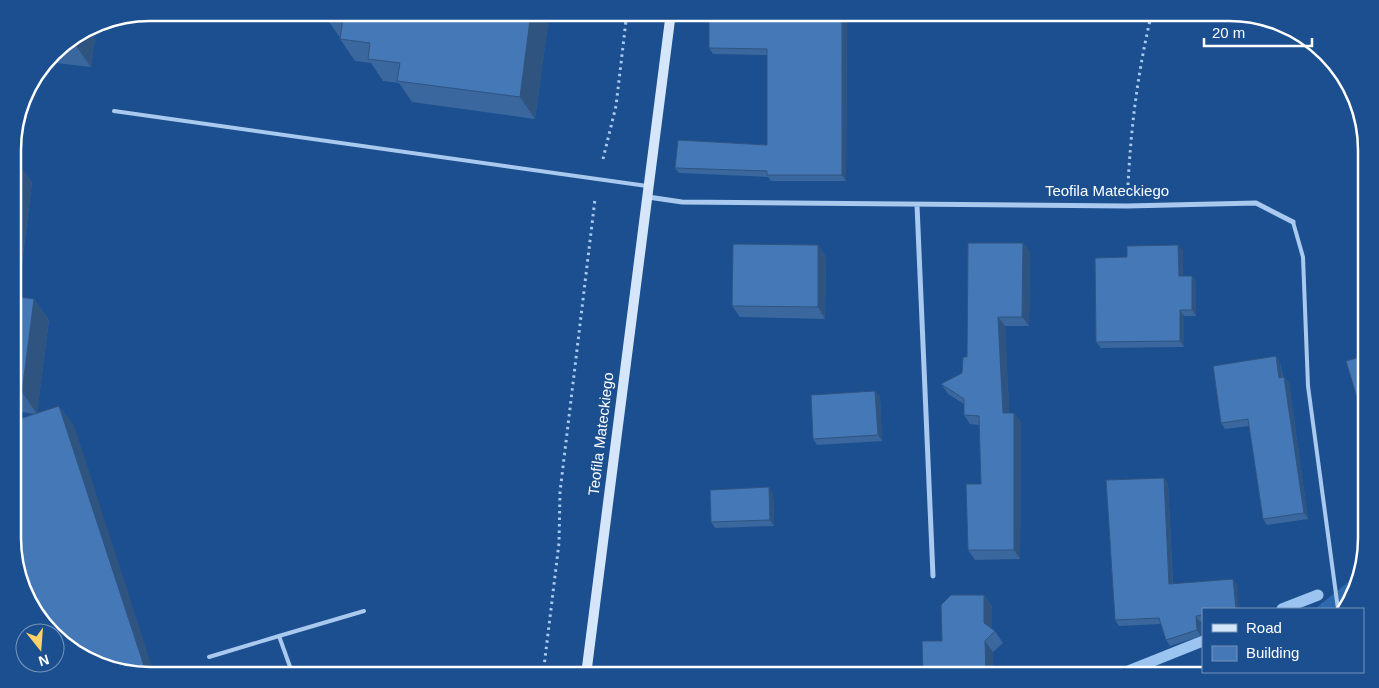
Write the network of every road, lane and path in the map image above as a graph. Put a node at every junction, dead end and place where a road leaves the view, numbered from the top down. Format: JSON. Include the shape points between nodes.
{"nodes":[{"id":1,"x":1150,"y":21,"type":"edge"},
{"id":2,"x":626,"y":22,"type":"edge"},
{"id":3,"x":670,"y":22,"type":"edge"},
{"id":4,"x":114,"y":111,"type":"dead end"},
{"id":5,"x":598,"y":180,"type":"junction"},
{"id":6,"x":649,"y":186,"type":"junction"},
{"id":7,"x":648,"y":198,"type":"junction"},
{"id":8,"x":917,"y":205,"type":"junction"},
{"id":9,"x":1127,"y":206,"type":"junction"},
{"id":10,"x":1293,"y":222,"type":"joint"},
{"id":11,"x":933,"y":576,"type":"dead end"},
{"id":12,"x":1338,"y":606,"type":"edge"},
{"id":13,"x":364,"y":611,"type":"dead end"},
{"id":14,"x":279,"y":636,"type":"junction"},
{"id":15,"x":209,"y":657,"type":"dead end"},
{"id":16,"x":290,"y":667,"type":"edge"},
{"id":17,"x":544,"y":667,"type":"edge"},
{"id":18,"x":587,"y":667,"type":"edge"}],
"edges":[{"from":1,"to":9,"type":"path","via":[[1138,73],[1131,129]]},
{"from":2,"to":5,"type":"path","via":[[616,106]]},
{"from":3,"to":6,"type":"street","name":"Teofila Mateckiego"},
{"from":4,"to":5,"type":"lane"},
{"from":5,"to":6,"type":"lane"},
{"from":5,"to":17,"type":"path","via":[[560,492],[559,543]]},
{"from":6,"to":7,"type":"street","name":"Teofila Mateckiego"},
{"from":7,"to":8,"type":"street","name":"Teofila Mateckiego","via":[[682,202]]},
{"from":7,"to":18,"type":"street","name":"Teofila Mateckiego"},
{"from":8,"to":9,"type":"street","name":"Teofila Mateckiego"},
{"from":8,"to":11,"type":"street"},
{"from":9,"to":10,"type":"street","name":"Teofila Mateckiego","via":[[1256,203]]},
{"from":10,"to":12,"type":"lane","via":[[1303,256],[1308,386]]},
{"from":13,"to":14,"type":"lane"},
{"from":14,"to":15,"type":"lane"},
{"from":14,"to":16,"type":"lane"}]}
